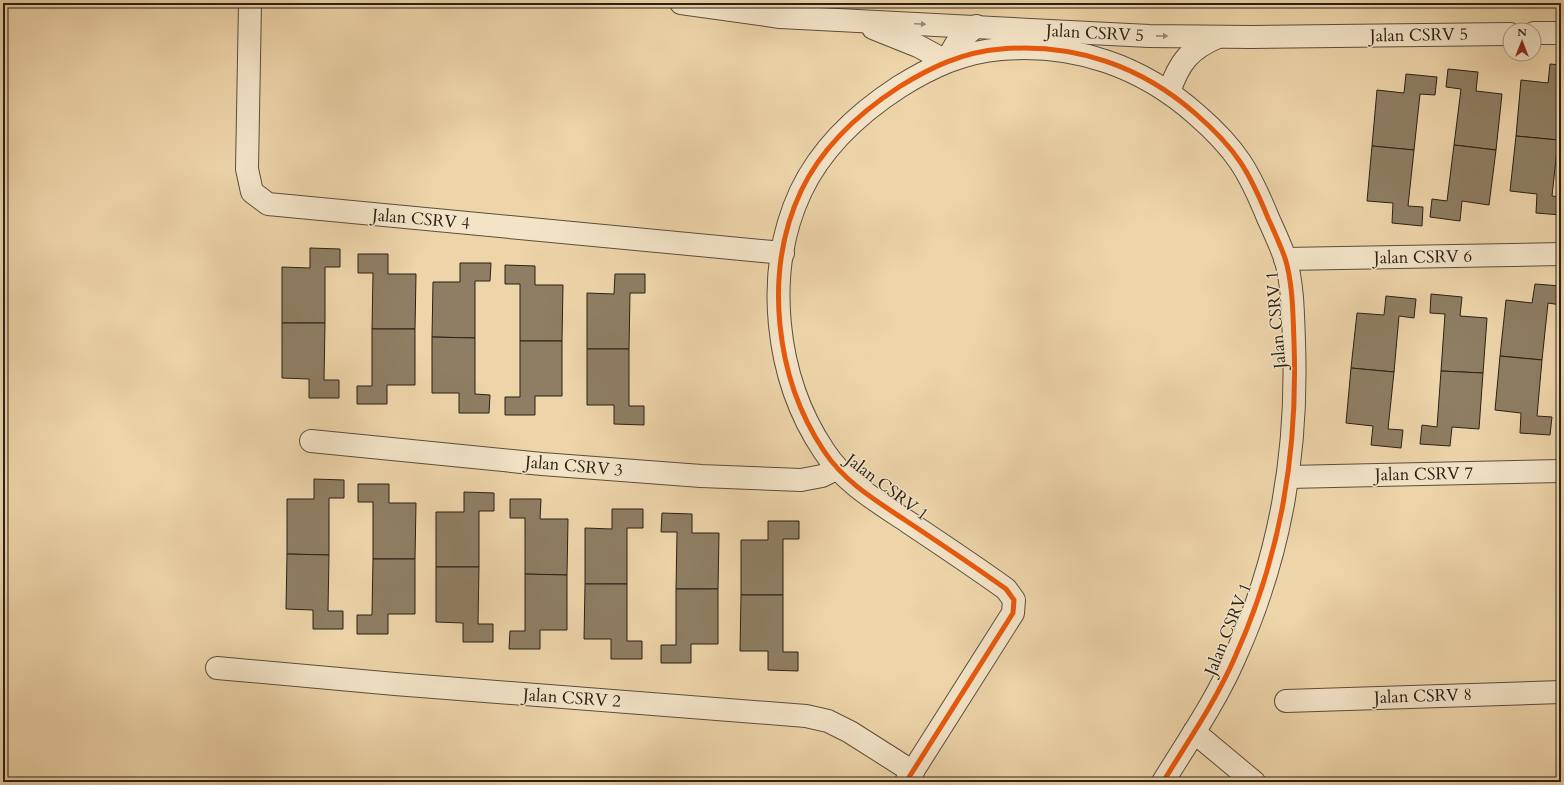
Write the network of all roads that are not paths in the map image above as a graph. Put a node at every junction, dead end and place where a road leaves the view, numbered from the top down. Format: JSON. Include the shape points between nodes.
{"nodes":[{"id":1,"x":250,"y":3,"type":"edge"},
{"id":2,"x":681,"y":3,"type":"edge"},
{"id":3,"x":853,"y":21,"type":"junction"},
{"id":4,"x":976,"y":26,"type":"junction"},
{"id":5,"x":1542,"y":33,"type":"edge"},
{"id":6,"x":1561,"y":33,"type":"edge"},
{"id":7,"x":1502,"y":34,"type":"edge"},
{"id":8,"x":1219,"y":36,"type":"junction"},
{"id":9,"x":946,"y":61,"type":"junction"},
{"id":10,"x":1169,"y":92,"type":"junction"},
{"id":11,"x":782,"y":253,"type":"junction"},
{"id":12,"x":1561,"y":254,"type":"edge"},
{"id":13,"x":1285,"y":260,"type":"junction"},
{"id":14,"x":311,"y":441,"type":"dead end"},
{"id":15,"x":836,"y":469,"type":"junction"},
{"id":16,"x":1561,"y":471,"type":"edge"},
{"id":17,"x":1288,"y":477,"type":"junction"},
{"id":18,"x":217,"y":668,"type":"dead end"},
{"id":19,"x":1561,"y":692,"type":"edge"},
{"id":20,"x":1286,"y":701,"type":"dead end"},
{"id":21,"x":1194,"y":732,"type":"junction"},
{"id":22,"x":910,"y":777,"type":"edge"},
{"id":23,"x":1163,"y":782,"type":"edge"},
{"id":24,"x":1254,"y":782,"type":"edge"}],
"edges":[{"from":1,"to":11,"type":"street","name":"Jalan CSRV 4","via":[[247,169],[252,192],[268,204]]},
{"from":2,"to":3,"type":"street","name":"Jalan CSRV 5","via":[[780,17]]},
{"from":3,"to":4,"type":"street","name":"Jalan CSRV 5","one_way":true},
{"from":3,"to":9,"type":"street","via":[[918,46]]},
{"from":4,"to":8,"type":"street","name":"Jalan CSRV 5","one_way":true,"via":[[1142,35]]},
{"from":4,"to":9,"type":"street","via":[[956,44]]},
{"from":5,"to":6,"type":"street"},
{"from":7,"to":8,"type":"street","name":"Jalan CSRV 5"},
{"from":8,"to":10,"type":"street","via":[[1205,42],[1184,59]]},
{"from":9,"to":10,"type":"street","name":"Jalan CSRV 1","via":[[1000,49],[1074,51],[1128,70]]},
{"from":9,"to":11,"type":"street","name":"Jalan CSRV 1","via":[[871,105],[841,134],[822,157],[802,190],[790,221]]},
{"from":10,"to":13,"type":"street","name":"Jalan CSRV 1","via":[[1232,148],[1250,176]]},
{"from":11,"to":15,"type":"street","name":"Jalan CSRV 1","via":[[779,282],[780,314],[788,370],[809,427]]},
{"from":12,"to":13,"type":"street","name":"Jalan CSRV 6"},
{"from":13,"to":17,"type":"street","name":"Jalan CSRV 1","via":[[1295,376],[1293,436]]},
{"from":14,"to":15,"type":"street","name":"Jalan CSRV 3","via":[[701,476],[801,480],[822,476]]},
{"from":15,"to":22,"type":"street","name":"Jalan CSRV 1","via":[[872,498],[1006,589],[1014,600],[1013,613]]},
{"from":16,"to":17,"type":"street","name":"Jalan CSRV 7"},
{"from":17,"to":21,"type":"street","name":"Jalan CSRV 1","via":[[1281,520],[1254,608],[1235,657]]},
{"from":18,"to":22,"type":"street","name":"Jalan CSRV 2","via":[[806,716],[828,721],[850,732]]},
{"from":19,"to":20,"type":"street","name":"Jalan CSRV 8"},
{"from":21,"to":23,"type":"street","name":"Jalan CSRV 1"},
{"from":21,"to":24,"type":"street"}]}
